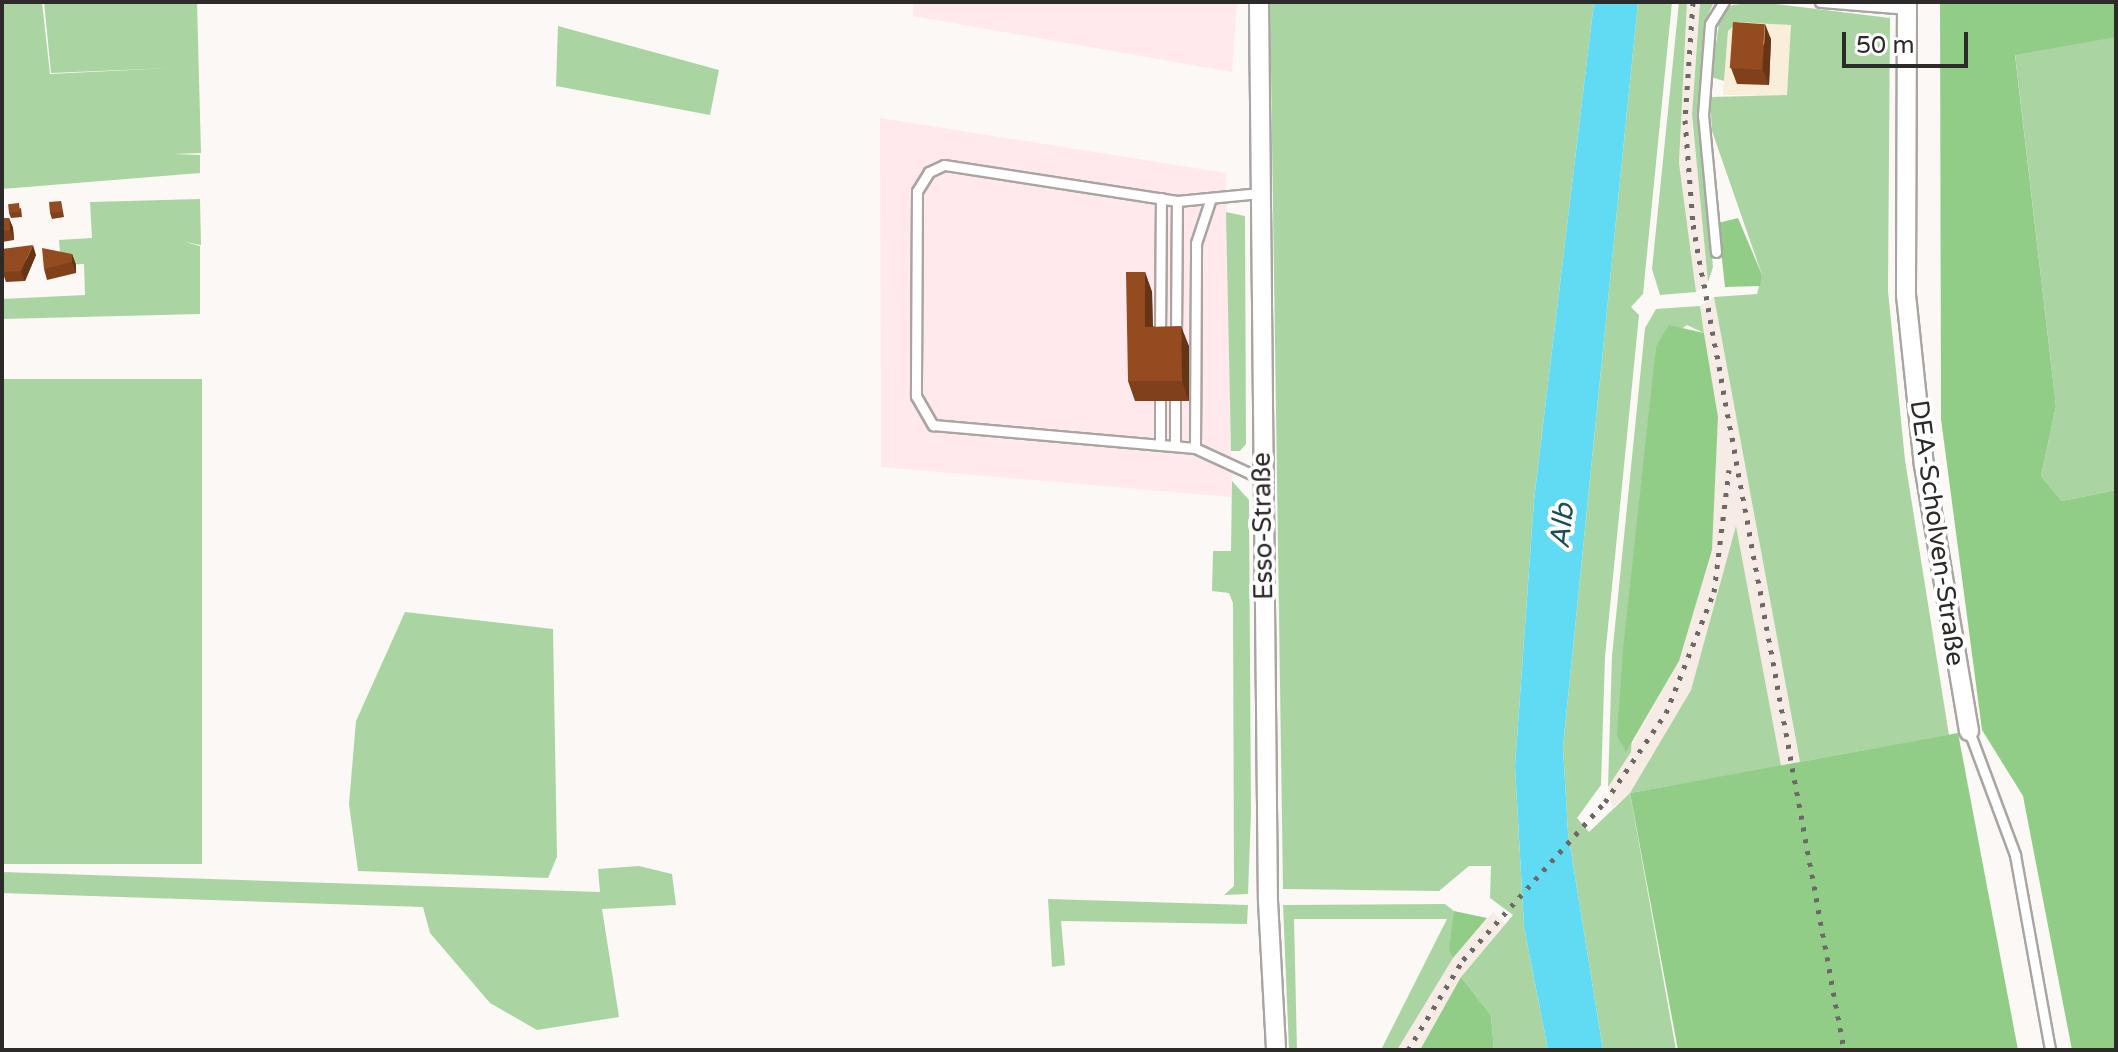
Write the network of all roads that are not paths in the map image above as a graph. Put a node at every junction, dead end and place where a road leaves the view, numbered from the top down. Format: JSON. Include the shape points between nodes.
{"nodes":[{"id":1,"x":1259,"y":2,"type":"edge"},
{"id":2,"x":1724,"y":2,"type":"edge"},
{"id":3,"x":1820,"y":2,"type":"edge"},
{"id":4,"x":1907,"y":6,"type":"edge"},
{"id":5,"x":1260,"y":193,"type":"junction"},
{"id":6,"x":1161,"y":198,"type":"junction"},
{"id":7,"x":1177,"y":201,"type":"junction"},
{"id":8,"x":1210,"y":201,"type":"junction"},
{"id":9,"x":1716,"y":252,"type":"dead end"},
{"id":10,"x":1160,"y":353,"type":"edge"},
{"id":11,"x":1176,"y":354,"type":"edge"},
{"id":12,"x":1160,"y":368,"type":"edge"},
{"id":13,"x":1175,"y":369,"type":"edge"},
{"id":14,"x":1160,"y":445,"type":"junction"},
{"id":15,"x":1175,"y":446,"type":"junction"},
{"id":16,"x":1195,"y":448,"type":"junction"},
{"id":17,"x":1262,"y":479,"type":"junction"},
{"id":18,"x":1969,"y":731,"type":"joint"},
{"id":19,"x":1276,"y":1050,"type":"edge"},
{"id":20,"x":2050,"y":1050,"type":"edge"}],
"edges":[{"from":1,"to":5,"type":"street","name":"Esso-Straße"},
{"from":2,"to":9,"type":"lane","via":[[1710,24],[1703,115]]},
{"from":3,"to":4,"type":"lane"},
{"from":4,"to":18,"type":"street","name":"DEA-Scholven-Straße","via":[[1906,295],[1924,465]]},
{"from":5,"to":8,"type":"lane"},
{"from":5,"to":17,"type":"street","name":"Esso-Straße"},
{"from":6,"to":7,"type":"lane"},
{"from":6,"to":10,"type":"lane"},
{"from":6,"to":14,"type":"lane","via":[[944,165],[920,182],[916,396],[923,418],[933,425]]},
{"from":7,"to":8,"type":"lane"},
{"from":7,"to":11,"type":"lane"},
{"from":8,"to":16,"type":"lane","via":[[1196,243]]},
{"from":12,"to":14,"type":"lane"},
{"from":13,"to":15,"type":"lane"},
{"from":14,"to":15,"type":"lane"},
{"from":15,"to":16,"type":"lane"},
{"from":16,"to":17,"type":"lane"},
{"from":17,"to":19,"type":"street","name":"Esso-Straße"},
{"from":18,"to":20,"type":"lane","name":"DEA-Scholven-Straße","via":[[2015,855]]}]}
